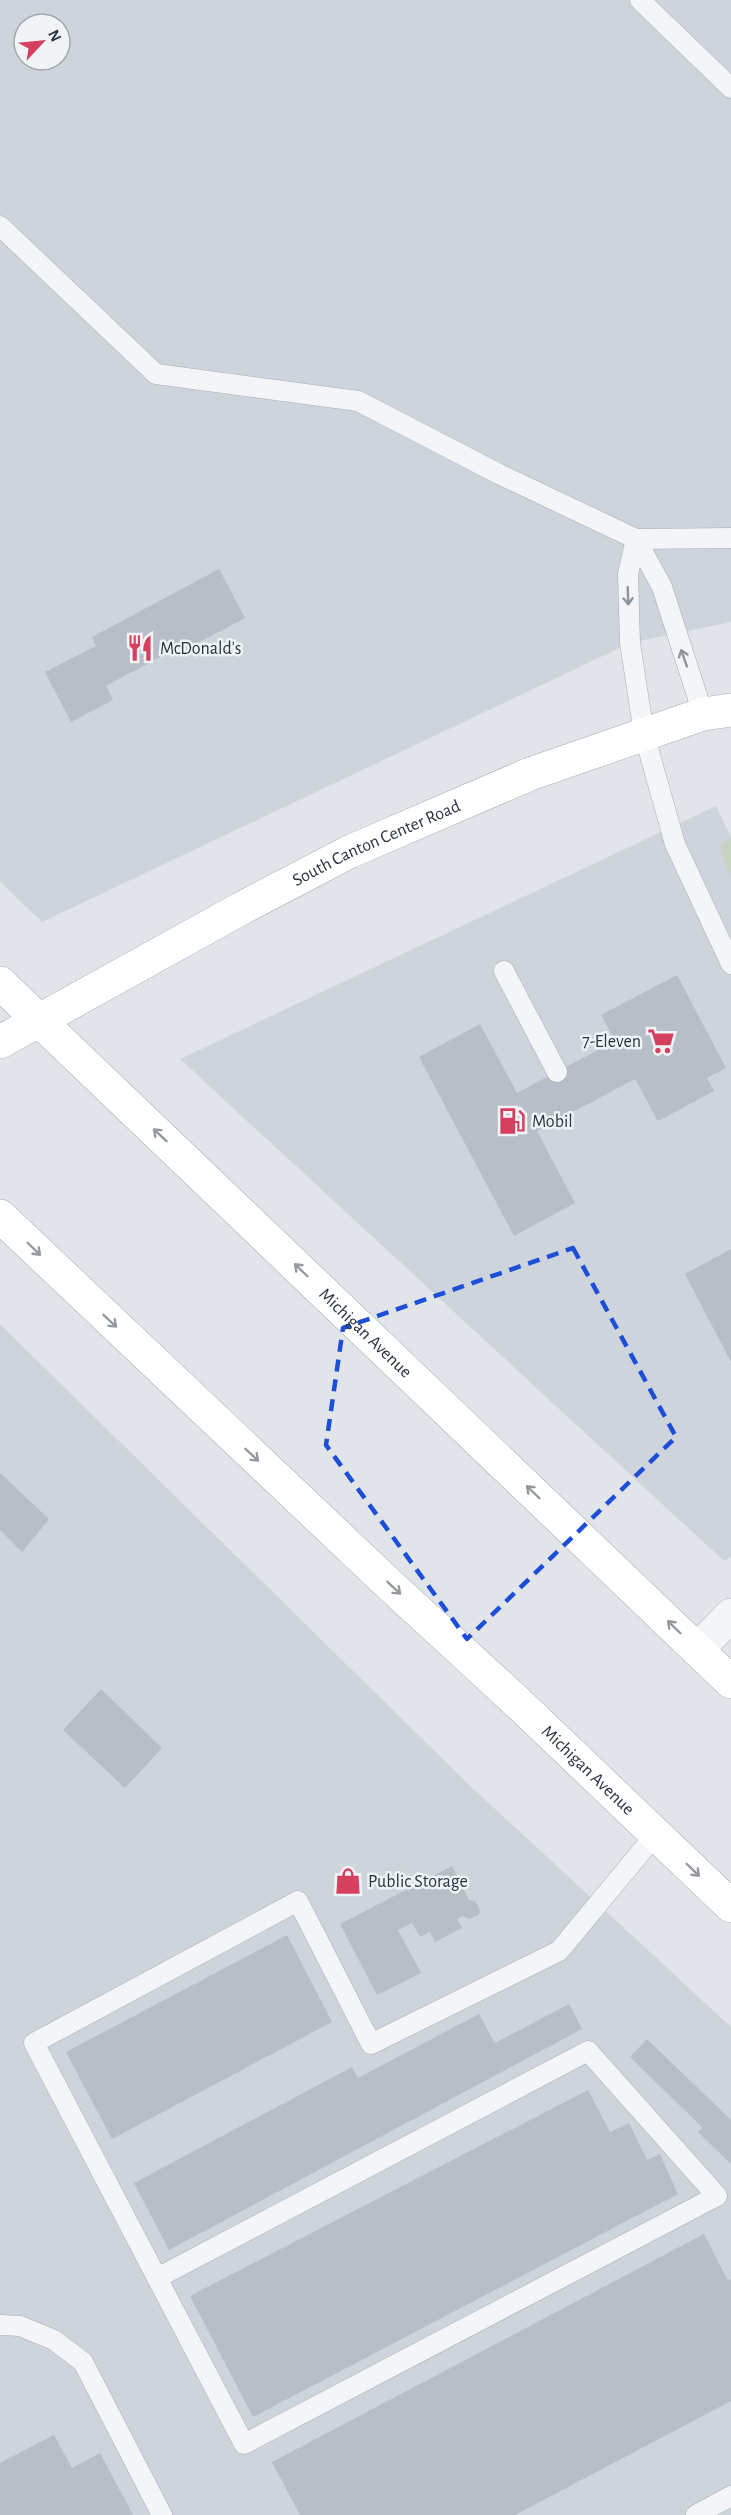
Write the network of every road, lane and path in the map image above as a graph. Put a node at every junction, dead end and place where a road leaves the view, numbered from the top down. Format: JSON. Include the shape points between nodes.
{"nodes":[{"id":1,"x":640,"y":0,"type":"edge"},
{"id":2,"x":731,"y":88,"type":"edge"},
{"id":3,"x":0,"y":226,"type":"edge"},
{"id":4,"x":731,"y":538,"type":"edge"},
{"id":5,"x":636,"y":539,"type":"junction"},
{"id":6,"x":717,"y":712,"type":"edge"},
{"id":7,"x":644,"y":734,"type":"junction"},
{"id":8,"x":731,"y":964,"type":"edge"},
{"id":9,"x":504,"y":970,"type":"dead end"},
{"id":10,"x":0,"y":983,"type":"edge"},
{"id":11,"x":39,"y":1020,"type":"junction"},
{"id":12,"x":0,"y":1042,"type":"edge"},
{"id":13,"x":557,"y":1072,"type":"dead end"},
{"id":14,"x":0,"y":1216,"type":"edge"},
{"id":15,"x":731,"y":1615,"type":"edge"},
{"id":16,"x":697,"y":1650,"type":"junction"},
{"id":17,"x":731,"y":1682,"type":"edge"},
{"id":18,"x":656,"y":1834,"type":"junction"},
{"id":19,"x":731,"y":1906,"type":"edge"},
{"id":20,"x":157,"y":2278,"type":"junction"},
{"id":21,"x":0,"y":2325,"type":"edge"},
{"id":22,"x":731,"y":2496,"type":"edge"},
{"id":23,"x":162,"y":2515,"type":"edge"},
{"id":24,"x":696,"y":2515,"type":"edge"}],
"edges":[{"from":1,"to":2,"type":"lane"},
{"from":3,"to":5,"type":"lane","via":[[156,374],[358,401]]},
{"from":4,"to":5,"type":"lane"},
{"from":6,"to":5,"type":"lane","one_way":true,"via":[[662,587]]},
{"from":5,"to":7,"type":"lane","one_way":true,"via":[[627,574],[630,644]]},
{"from":6,"to":7,"type":"main road","name":"South Canton Center Road"},
{"from":7,"to":8,"type":"lane","via":[[675,844]]},
{"from":7,"to":11,"type":"main road","name":"South Canton Center Road","via":[[530,774],[349,852]]},
{"from":9,"to":13,"type":"lane"},
{"from":10,"to":11,"type":"main road","name":"Michigan Avenue"},
{"from":11,"to":12,"type":"main road","name":"South Canton Center Road"},
{"from":16,"to":11,"type":"main road","name":"Michigan Avenue","one_way":true},
{"from":14,"to":18,"type":"main road","name":"Michigan Avenue","one_way":true},
{"from":15,"to":16,"type":"street"},
{"from":16,"to":17,"type":"main road","name":"Michigan Avenue"},
{"from":18,"to":19,"type":"main road","name":"Michigan Avenue","one_way":true},
{"from":18,"to":20,"type":"lane","via":[[559,1951],[371,2044],[298,1901],[34,2043]]},
{"from":20,"to":20,"type":"lane","via":[[244,2444],[717,2196],[588,2051]]},
{"from":21,"to":23,"type":"lane","via":[[20,2325],[54,2340],[83,2362]]},
{"from":22,"to":24,"type":"lane"}]}
